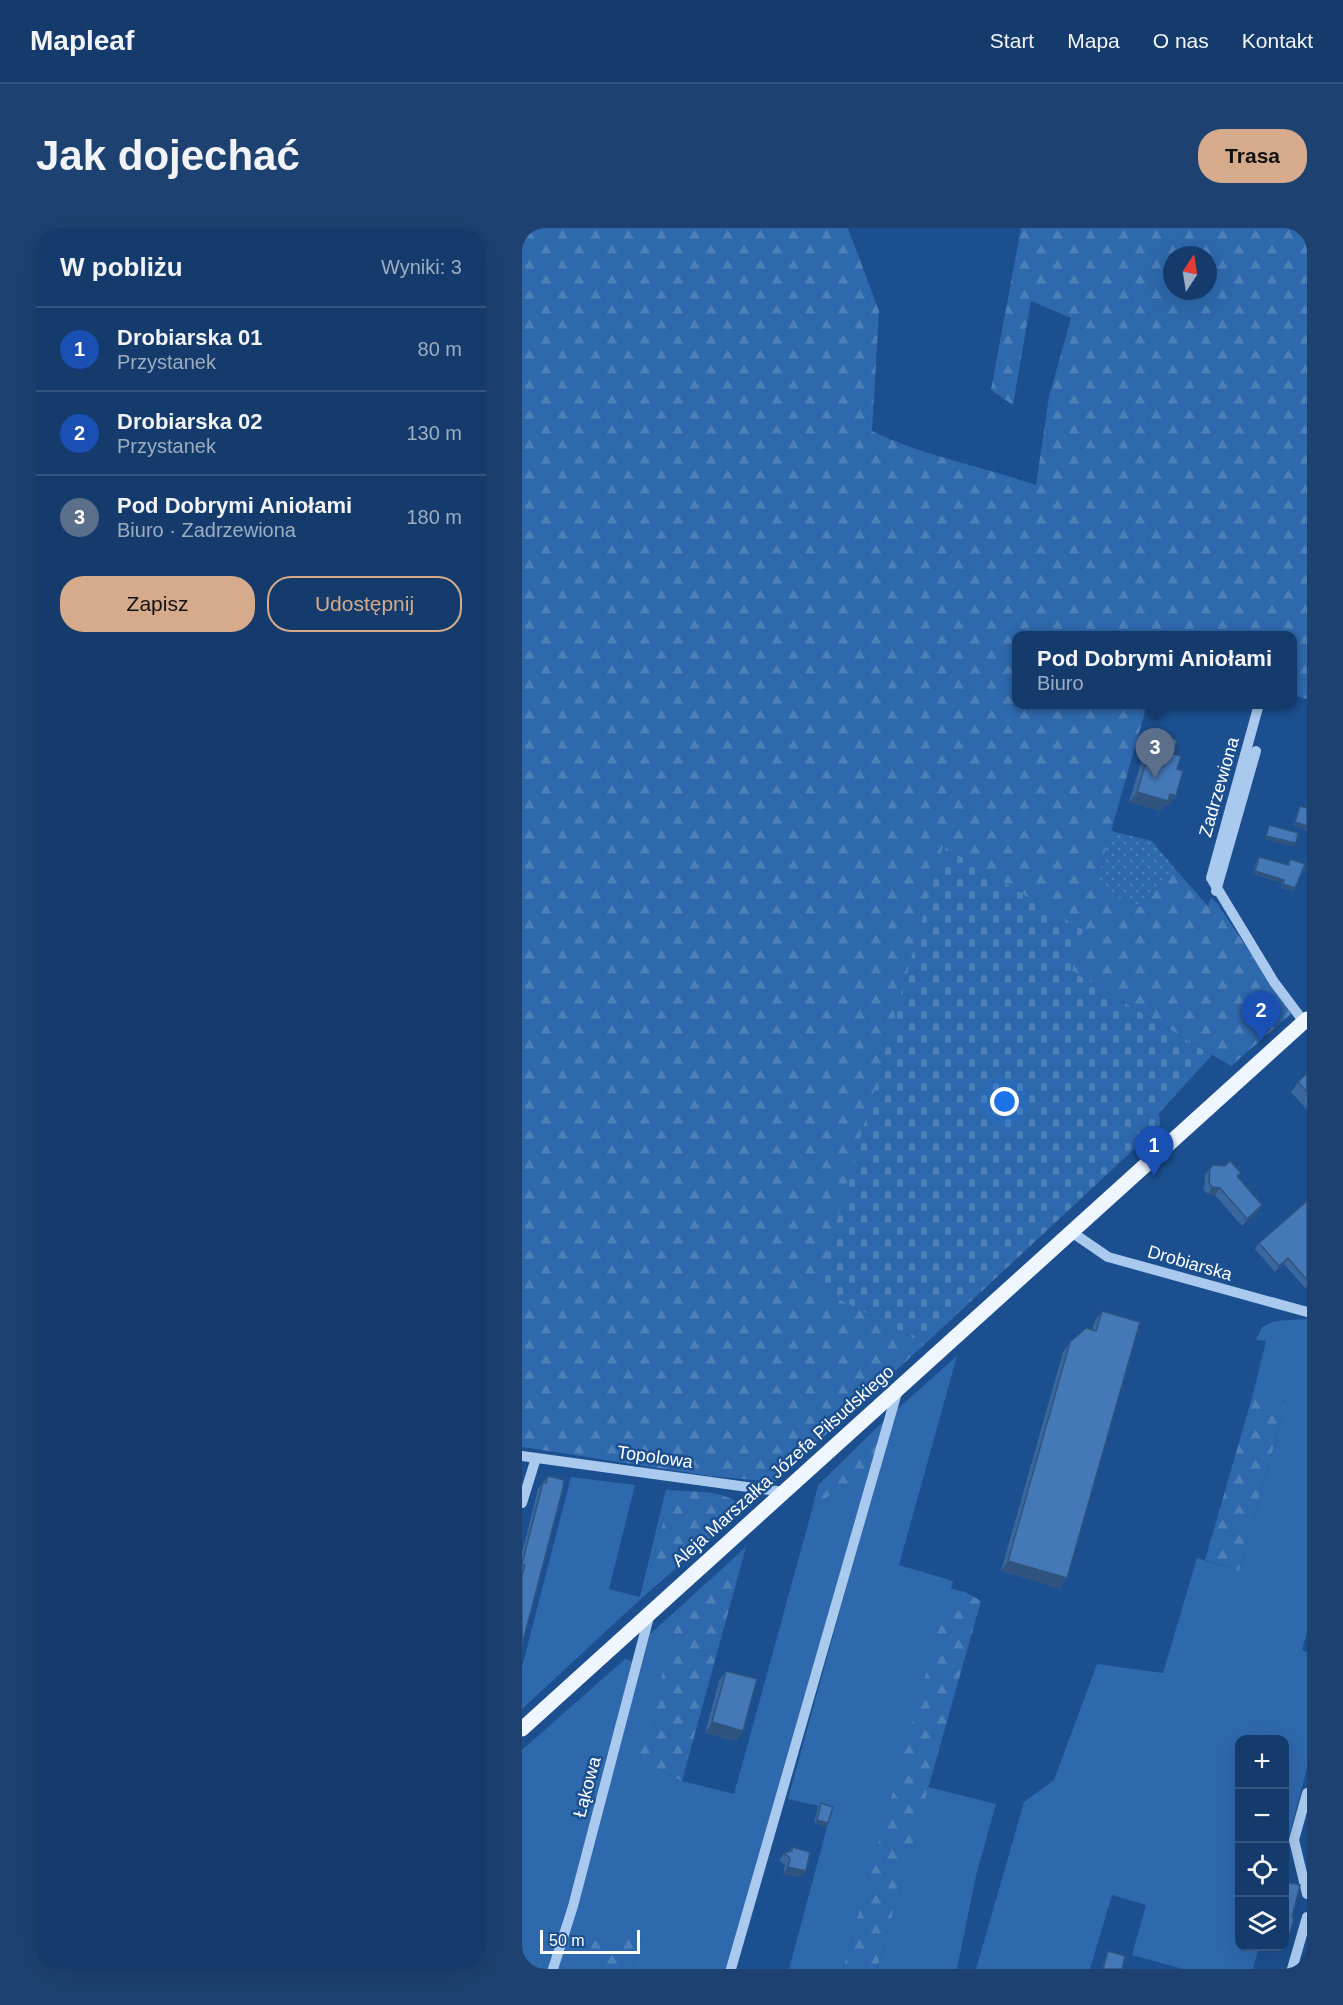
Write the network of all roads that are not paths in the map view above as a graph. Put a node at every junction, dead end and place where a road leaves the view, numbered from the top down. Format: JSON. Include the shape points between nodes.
{"nodes":[{"id":1,"x":1258,"y":709,"type":"edge"},
{"id":2,"x":1256,"y":751,"type":"dead end"},
{"id":3,"x":1216,"y":891,"type":"junction"},
{"id":4,"x":1306,"y":1021,"type":"edge"},
{"id":5,"x":1070,"y":1231,"type":"junction"},
{"id":6,"x":1307,"y":1312,"type":"edge"},
{"id":7,"x":898,"y":1388,"type":"junction"},
{"id":8,"x":522,"y":1456,"type":"edge"},
{"id":9,"x":536,"y":1458,"type":"junction"},
{"id":10,"x":784,"y":1492,"type":"junction"},
{"id":11,"x":522,"y":1503,"type":"edge"},
{"id":12,"x":650,"y":1613,"type":"junction"},
{"id":13,"x":522,"y":1729,"type":"edge"},
{"id":14,"x":1307,"y":1793,"type":"edge"},
{"id":15,"x":1307,"y":1894,"type":"edge"},
{"id":16,"x":1307,"y":1917,"type":"edge"},
{"id":17,"x":554,"y":1969,"type":"edge"},
{"id":18,"x":731,"y":1969,"type":"edge"},
{"id":19,"x":1293,"y":1969,"type":"edge"}],
"edges":[{"from":1,"to":3,"type":"street","name":"Zadrzewiona","via":[[1211,879]]},
{"from":2,"to":3,"type":"street"},
{"from":3,"to":4,"type":"street","via":[[1274,982]]},
{"from":4,"to":5,"type":"main road","name":"Aleja Marszałka Józefa Piłsudskiego"},
{"from":5,"to":6,"type":"street","name":"Drobiarska","via":[[1108,1257]]},
{"from":5,"to":7,"type":"main road","name":"Aleja Marszałka Józefa Piłsudskiego"},
{"from":7,"to":10,"type":"main road","name":"Aleja Marszałka Józefa Piłsudskiego"},
{"from":7,"to":18,"type":"street"},
{"from":8,"to":9,"type":"street","name":"Topolowa"},
{"from":9,"to":10,"type":"street","name":"Topolowa"},
{"from":9,"to":11,"type":"street"},
{"from":10,"to":12,"type":"main road","name":"Aleja Marszałka Józefa Piłsudskiego"},
{"from":12,"to":13,"type":"main road","name":"Aleja Marszałka Józefa Piłsudskiego"},
{"from":12,"to":17,"type":"street","name":"Łąkowa"},
{"from":14,"to":15,"type":"street","via":[[1294,1840]]},
{"from":16,"to":19,"type":"street"}]}
